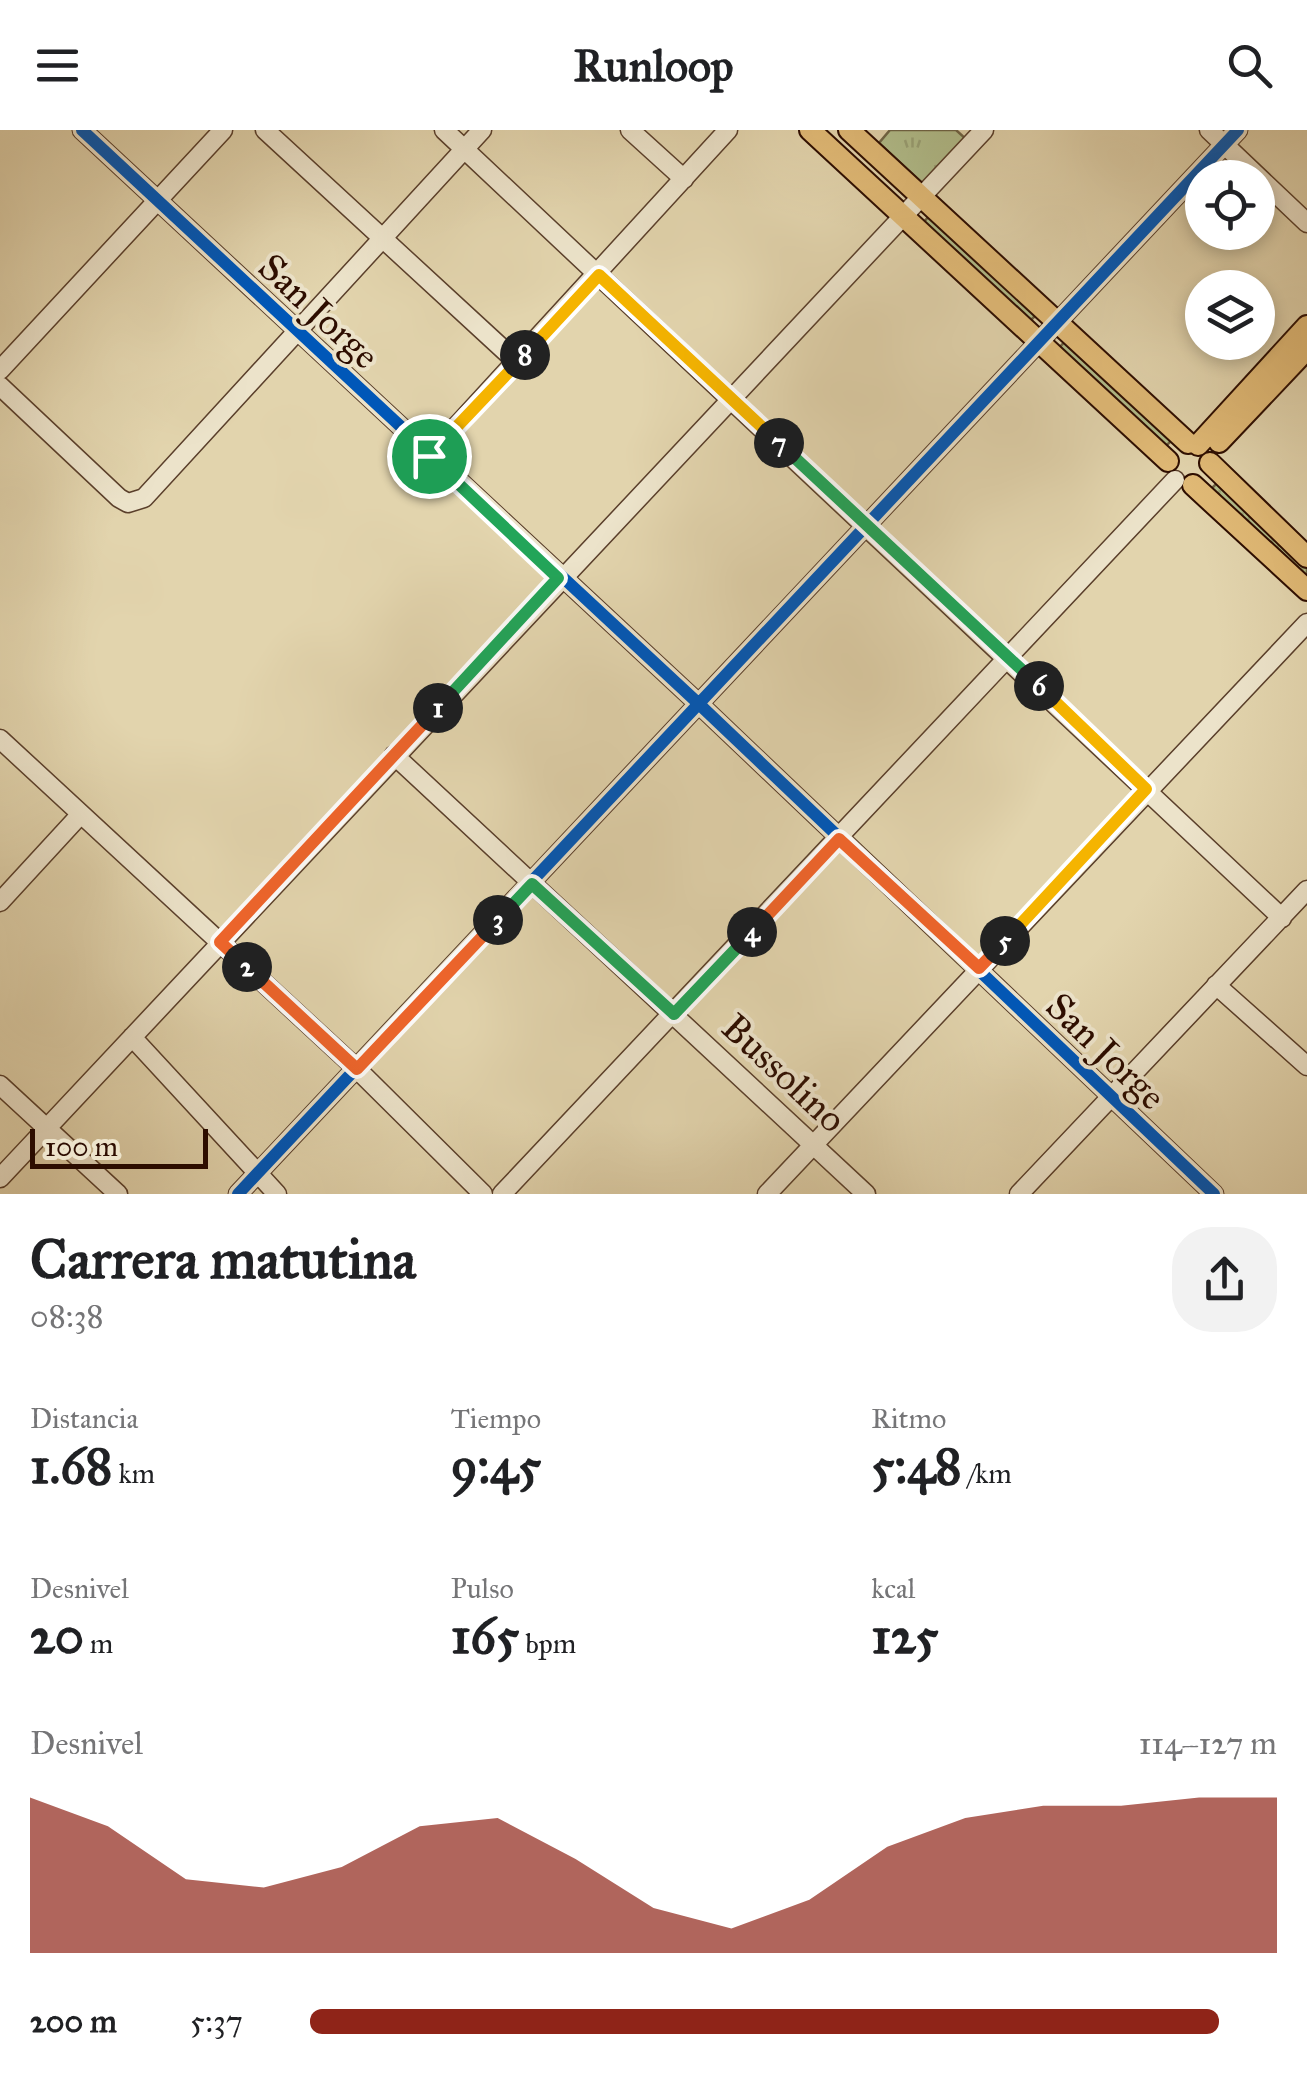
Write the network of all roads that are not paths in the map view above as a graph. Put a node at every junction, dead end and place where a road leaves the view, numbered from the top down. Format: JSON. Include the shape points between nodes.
{"nodes":[{"id":1,"x":82,"y":130,"type":"edge"},
{"id":2,"x":223,"y":130,"type":"edge"},
{"id":3,"x":265,"y":130,"type":"edge"},
{"id":4,"x":444,"y":130,"type":"edge"},
{"id":5,"x":482,"y":130,"type":"edge"},
{"id":6,"x":630,"y":130,"type":"edge"},
{"id":7,"x":728,"y":130,"type":"edge"},
{"id":8,"x":810,"y":130,"type":"edge"},
{"id":9,"x":849,"y":130,"type":"edge"},
{"id":10,"x":984,"y":130,"type":"edge"},
{"id":11,"x":1209,"y":130,"type":"edge"},
{"id":12,"x":1238,"y":130,"type":"edge"},
{"id":13,"x":1224,"y":144,"type":"junction"},
{"id":14,"x":464,"y":149,"type":"junction"},
{"id":15,"x":684,"y":179,"type":"junction"},
{"id":16,"x":920,"y":196,"type":"junction"},
{"id":17,"x":158,"y":199,"type":"junction"},
{"id":18,"x":902,"y":216,"type":"junction"},
{"id":19,"x":1307,"y":223,"type":"edge"},
{"id":20,"x":385,"y":240,"type":"junction"},
{"id":21,"x":599,"y":275,"type":"junction"},
{"id":22,"x":1057,"y":324,"type":"junction"},
{"id":23,"x":1307,"y":326,"type":"edge"},
{"id":24,"x":299,"y":333,"type":"junction"},
{"id":25,"x":1039,"y":344,"type":"junction"},
{"id":26,"x":1307,"y":349,"type":"edge"},
{"id":27,"x":518,"y":363,"type":"junction"},
{"id":28,"x":0,"y":370,"type":"edge"},
{"id":29,"x":0,"y":386,"type":"edge"},
{"id":30,"x":734,"y":401,"type":"junction"},
{"id":31,"x":1201,"y":451,"type":"junction"},
{"id":32,"x":429,"y":456,"type":"junction"},
{"id":33,"x":1179,"y":475,"type":"junction"},
{"id":34,"x":869,"y":526,"type":"junction"},
{"id":35,"x":1307,"y":556,"type":"edge"},
{"id":36,"x":558,"y":578,"type":"junction"},
{"id":37,"x":1307,"y":590,"type":"edge"},
{"id":38,"x":1307,"y":623,"type":"edge"},
{"id":39,"x":1008,"y":656,"type":"junction"},
{"id":40,"x":700,"y":705,"type":"junction"},
{"id":41,"x":0,"y":739,"type":"edge"},
{"id":42,"x":394,"y":755,"type":"junction"},
{"id":43,"x":1146,"y":789,"type":"junction"},
{"id":44,"x":80,"y":814,"type":"junction"},
{"id":45,"x":839,"y":839,"type":"junction"},
{"id":46,"x":532,"y":884,"type":"junction"},
{"id":47,"x":1307,"y":890,"type":"edge"},
{"id":48,"x":0,"y":902,"type":"edge"},
{"id":49,"x":1282,"y":918,"type":"junction"},
{"id":50,"x":220,"y":942,"type":"junction"},
{"id":51,"x":979,"y":968,"type":"junction"},
{"id":52,"x":1216,"y":985,"type":"junction"},
{"id":53,"x":674,"y":1014,"type":"junction"},
{"id":54,"x":132,"y":1037,"type":"junction"},
{"id":55,"x":1307,"y":1066,"type":"edge"},
{"id":56,"x":357,"y":1069,"type":"junction"},
{"id":57,"x":0,"y":1085,"type":"edge"},
{"id":58,"x":1111,"y":1098,"type":"junction"},
{"id":59,"x":47,"y":1128,"type":"junction"},
{"id":60,"x":812,"y":1144,"type":"junction"},
{"id":61,"x":258,"y":1174,"type":"junction"},
{"id":62,"x":0,"y":1178,"type":"edge"},
{"id":63,"x":118,"y":1194,"type":"edge"},
{"id":64,"x":238,"y":1194,"type":"edge"},
{"id":65,"x":277,"y":1194,"type":"edge"},
{"id":66,"x":483,"y":1194,"type":"edge"},
{"id":67,"x":502,"y":1194,"type":"edge"},
{"id":68,"x":767,"y":1194,"type":"edge"},
{"id":69,"x":866,"y":1194,"type":"edge"},
{"id":70,"x":1020,"y":1194,"type":"edge"},
{"id":71,"x":1214,"y":1194,"type":"edge"}],
"edges":[{"from":1,"to":17,"type":"street","name":"San Jorge"},
{"from":2,"to":17,"type":"street"},
{"from":3,"to":20,"type":"street"},
{"from":4,"to":14,"type":"street"},
{"from":5,"to":14,"type":"street"},
{"from":6,"to":15,"type":"street"},
{"from":7,"to":15,"type":"street"},
{"from":8,"to":18,"type":"main road"},
{"from":9,"to":16,"type":"main road"},
{"from":10,"to":16,"type":"street"},
{"from":11,"to":13,"type":"street"},
{"from":12,"to":13,"type":"street"},
{"from":13,"to":19,"type":"street"},
{"from":13,"to":22,"type":"street"},
{"from":14,"to":20,"type":"street"},
{"from":14,"to":21,"type":"street"},
{"from":15,"to":21,"type":"street"},
{"from":16,"to":18,"type":"street"},
{"from":16,"to":22,"type":"main road"},
{"from":17,"to":24,"type":"street","name":"San Jorge"},
{"from":17,"to":28,"type":"street"},
{"from":18,"to":25,"type":"main road"},
{"from":18,"to":30,"type":"street"},
{"from":20,"to":24,"type":"street"},
{"from":20,"to":27,"type":"street"},
{"from":21,"to":27,"type":"street"},
{"from":21,"to":30,"type":"street"},
{"from":22,"to":25,"type":"street"},
{"from":22,"to":31,"type":"main road"},
{"from":23,"to":31,"type":"main road"},
{"from":24,"to":29,"type":"street","via":[[144,498],[128,503]]},
{"from":24,"to":32,"type":"street","name":"San Jorge"},
{"from":25,"to":33,"type":"main road"},
{"from":25,"to":34,"type":"street"},
{"from":26,"to":31,"type":"main road"},
{"from":27,"to":32,"type":"street"},
{"from":30,"to":34,"type":"street"},
{"from":30,"to":36,"type":"street"},
{"from":31,"to":33,"type":"main road","via":[[1204,479]]},
{"from":31,"to":33,"type":"main road","via":[[1177,446]]},
{"from":31,"to":35,"type":"main road"},
{"from":32,"to":36,"type":"street","name":"San Jorge"},
{"from":33,"to":37,"type":"main road"},
{"from":33,"to":39,"type":"street"},
{"from":34,"to":39,"type":"street"},
{"from":34,"to":40,"type":"street"},
{"from":36,"to":40,"type":"street","name":"San Jorge"},
{"from":36,"to":42,"type":"street"},
{"from":38,"to":43,"type":"street"},
{"from":39,"to":43,"type":"street"},
{"from":39,"to":45,"type":"street"},
{"from":40,"to":45,"type":"street","name":"San Jorge"},
{"from":40,"to":46,"type":"street"},
{"from":41,"to":44,"type":"street"},
{"from":42,"to":46,"type":"street","name":"Bussolino"},
{"from":42,"to":50,"type":"street"},
{"from":43,"to":49,"type":"street"},
{"from":43,"to":51,"type":"street"},
{"from":44,"to":48,"type":"street"},
{"from":44,"to":50,"type":"street"},
{"from":45,"to":51,"type":"street","name":"San Jorge"},
{"from":45,"to":53,"type":"street"},
{"from":46,"to":53,"type":"street","name":"Bussolino"},
{"from":46,"to":56,"type":"street"},
{"from":47,"to":49,"type":"street"},
{"from":49,"to":52,"type":"street"},
{"from":50,"to":54,"type":"street"},
{"from":50,"to":56,"type":"street"},
{"from":51,"to":58,"type":"street","name":"San Jorge"},
{"from":51,"to":60,"type":"street"},
{"from":52,"to":55,"type":"street"},
{"from":52,"to":58,"type":"street"},
{"from":53,"to":60,"type":"street","name":"Bussolino"},
{"from":53,"to":67,"type":"street"},
{"from":54,"to":59,"type":"street"},
{"from":54,"to":61,"type":"street"},
{"from":56,"to":61,"type":"street"},
{"from":56,"to":66,"type":"street"},
{"from":57,"to":59,"type":"street"},
{"from":58,"to":70,"type":"street"},
{"from":58,"to":71,"type":"street","name":"San Jorge"},
{"from":59,"to":62,"type":"street"},
{"from":59,"to":63,"type":"street"},
{"from":60,"to":68,"type":"street"},
{"from":60,"to":69,"type":"street","name":"Bussolino"},
{"from":61,"to":64,"type":"street"},
{"from":61,"to":65,"type":"street"}]}
